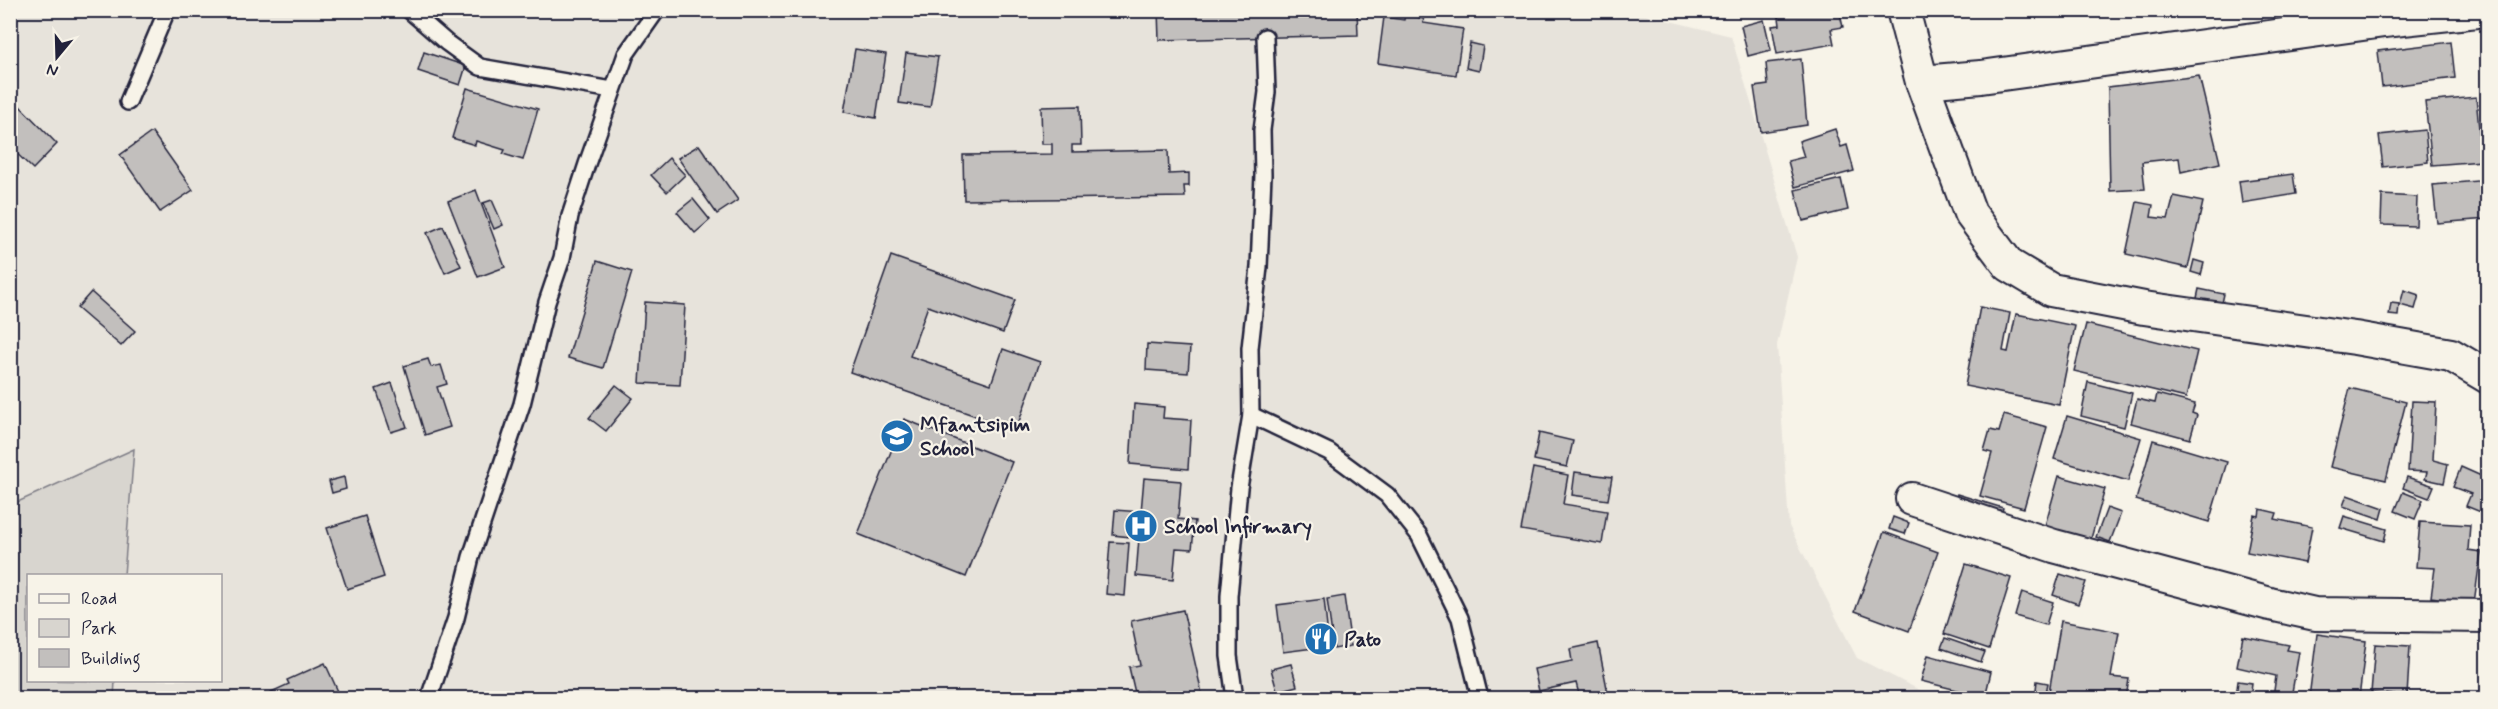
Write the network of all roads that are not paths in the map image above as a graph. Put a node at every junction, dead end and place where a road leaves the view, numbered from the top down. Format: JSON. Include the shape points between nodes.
{"nodes":[{"id":1,"x":166,"y":10,"type":"edge"},
{"id":2,"x":409,"y":10,"type":"edge"},
{"id":3,"x":657,"y":10,"type":"edge"},
{"id":4,"x":1904,"y":10,"type":"edge"},
{"id":5,"x":2487,"y":10,"type":"edge"},
{"id":6,"x":1265,"y":38,"type":"dead end"},
{"id":7,"x":1922,"y":82,"type":"junction"},
{"id":8,"x":612,"y":90,"type":"junction"},
{"id":9,"x":129,"y":102,"type":"dead end"},
{"id":10,"x":2487,"y":378,"type":"edge"},
{"id":11,"x":1251,"y":415,"type":"junction"},
{"id":12,"x":1912,"y":499,"type":"dead end"},
{"id":13,"x":2487,"y":616,"type":"edge"},
{"id":14,"x":429,"y":699,"type":"edge"},
{"id":15,"x":1235,"y":699,"type":"edge"},
{"id":16,"x":1480,"y":699,"type":"edge"}],
"edges":[{"from":1,"to":9,"type":"lane"},
{"from":2,"to":8,"type":"lane","via":[[480,67]]},
{"from":3,"to":8,"type":"lane","via":[[626,54]]},
{"from":4,"to":7,"type":"street"},
{"from":5,"to":7,"type":"street"},
{"from":6,"to":11,"type":"lane","via":[[1267,92],[1250,348]]},
{"from":7,"to":10,"type":"street","via":[[1970,213],[2009,265],[2051,290],[2451,355]]},
{"from":8,"to":14,"type":"lane","via":[[570,216],[522,404]]},
{"from":11,"to":15,"type":"lane","via":[[1239,488],[1229,596],[1229,656]]},
{"from":11,"to":16,"type":"lane","via":[[1329,452],[1388,495],[1419,535],[1460,618]]},
{"from":12,"to":13,"type":"street","via":[[2054,546],[2315,614]]}]}
